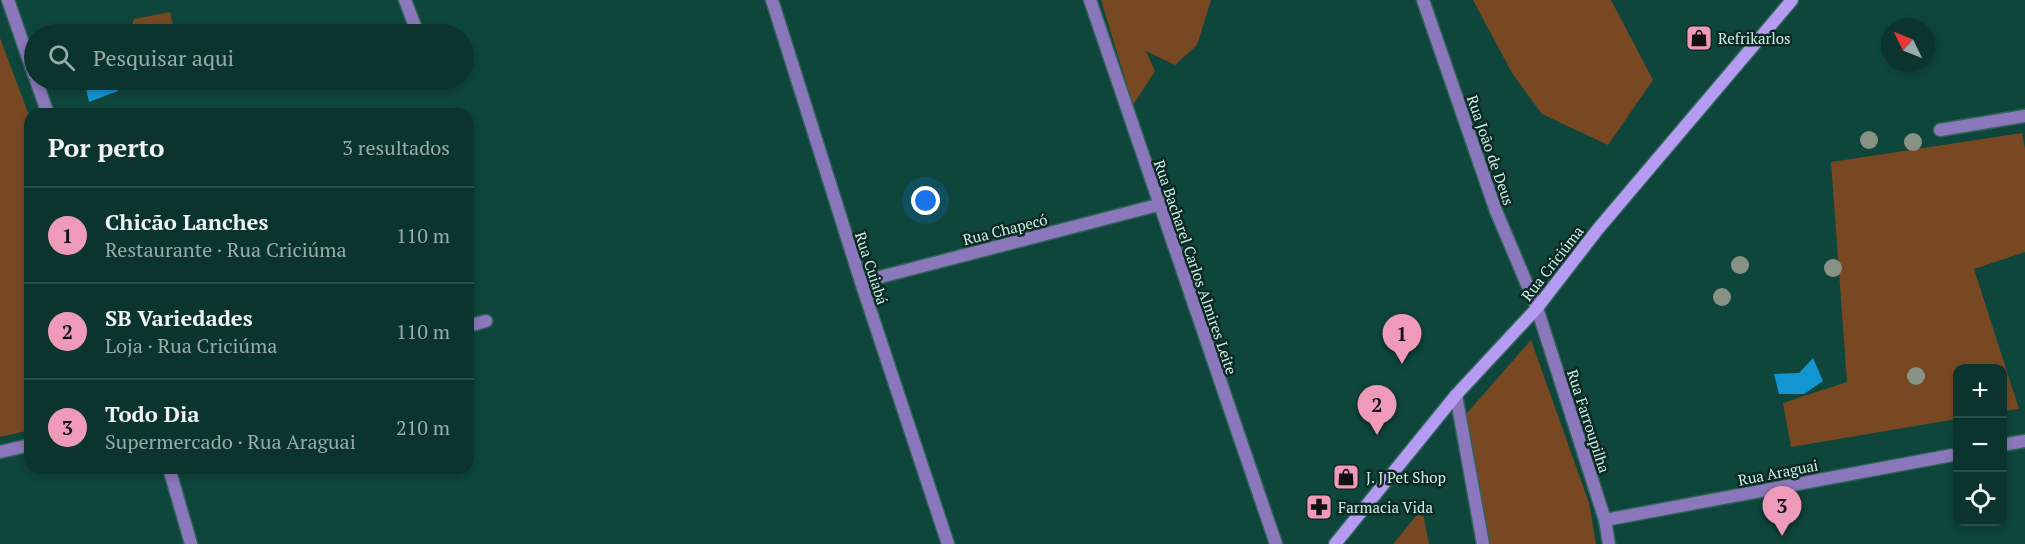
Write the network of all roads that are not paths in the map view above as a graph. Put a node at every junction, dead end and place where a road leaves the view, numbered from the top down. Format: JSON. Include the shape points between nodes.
{"nodes":[{"id":1,"x":8,"y":0,"type":"edge"},
{"id":2,"x":405,"y":0,"type":"edge"},
{"id":3,"x":772,"y":0,"type":"edge"},
{"id":4,"x":1090,"y":0,"type":"edge"},
{"id":5,"x":1423,"y":0,"type":"edge"},
{"id":6,"x":1792,"y":0,"type":"edge"},
{"id":7,"x":414,"y":24,"type":"edge"},
{"id":8,"x":24,"y":46,"type":"edge"},
{"id":9,"x":40,"y":90,"type":"edge"},
{"id":10,"x":46,"y":108,"type":"edge"},
{"id":11,"x":2025,"y":116,"type":"edge"},
{"id":12,"x":1940,"y":130,"type":"dead end"},
{"id":13,"x":1158,"y":205,"type":"junction"},
{"id":14,"x":861,"y":282,"type":"junction"},
{"id":15,"x":1537,"y":308,"type":"junction"},
{"id":16,"x":486,"y":321,"type":"dead end"},
{"id":17,"x":474,"y":325,"type":"edge"},
{"id":18,"x":1456,"y":395,"type":"junction"},
{"id":19,"x":2025,"y":441,"type":"edge"},
{"id":20,"x":2007,"y":444,"type":"edge"},
{"id":21,"x":24,"y":446,"type":"edge"},
{"id":22,"x":0,"y":452,"type":"edge"},
{"id":23,"x":1953,"y":455,"type":"edge"},
{"id":24,"x":171,"y":474,"type":"edge"},
{"id":25,"x":1605,"y":520,"type":"junction"},
{"id":26,"x":191,"y":544,"type":"edge"},
{"id":27,"x":948,"y":544,"type":"edge"},
{"id":28,"x":1276,"y":544,"type":"edge"},
{"id":29,"x":1335,"y":544,"type":"edge"},
{"id":30,"x":1483,"y":544,"type":"edge"},
{"id":31,"x":1609,"y":544,"type":"edge"}],
"edges":[{"from":1,"to":8,"type":"street"},
{"from":2,"to":7,"type":"street"},
{"from":3,"to":14,"type":"street","name":"Rua Cuiabá"},
{"from":4,"to":13,"type":"street","name":"Rua Bacharel Carlos Almires Leite"},
{"from":5,"to":15,"type":"street","name":"Rua João de Deus","via":[[1496,211]]},
{"from":6,"to":15,"type":"main road","name":"Rua Criciúma","via":[[1598,229]]},
{"from":9,"to":10,"type":"street"},
{"from":11,"to":12,"type":"street"},
{"from":13,"to":14,"type":"street","name":"Rua Chapecó"},
{"from":13,"to":28,"type":"street","name":"Rua Bacharel Carlos Almires Leite"},
{"from":14,"to":27,"type":"street","name":"Rua Cuiabá"},
{"from":15,"to":18,"type":"main road","name":"Rua Criciúma"},
{"from":15,"to":25,"type":"street","name":"Rua Farroupilha"},
{"from":16,"to":17,"type":"street"},
{"from":18,"to":29,"type":"main road","name":"Rua Criciúma"},
{"from":18,"to":30,"type":"street"},
{"from":19,"to":20,"type":"street"},
{"from":21,"to":22,"type":"street"},
{"from":23,"to":25,"type":"street","name":"Rua Araguai"},
{"from":24,"to":26,"type":"street"},
{"from":25,"to":31,"type":"street","name":"Rua Farroupilha"}]}
